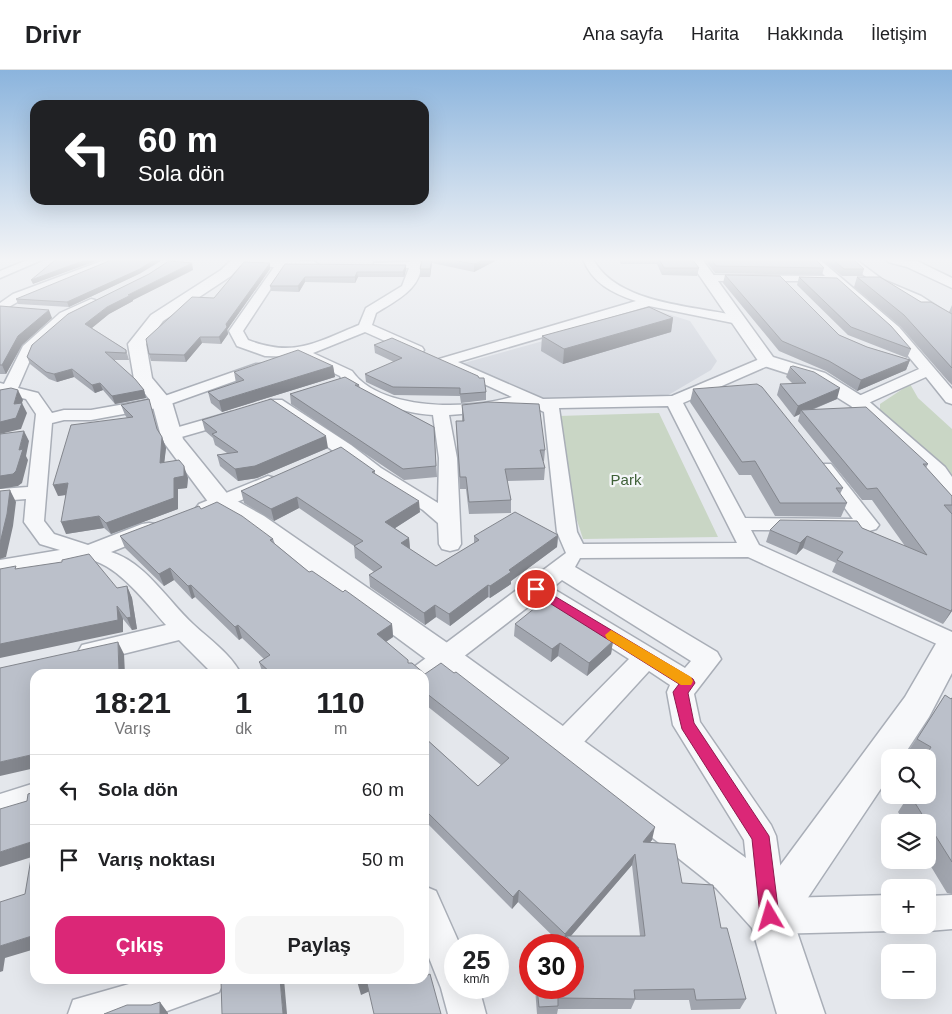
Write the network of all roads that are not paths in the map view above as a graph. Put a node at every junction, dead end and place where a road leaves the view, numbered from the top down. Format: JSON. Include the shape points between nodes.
{"nodes":[{"id":1,"x":92,"y":303,"type":"edge"},
{"id":2,"x":180,"y":303,"type":"edge"},
{"id":3,"x":255,"y":303,"type":"edge"},
{"id":4,"x":383,"y":303,"type":"edge"},
{"id":5,"x":643,"y":303,"type":"edge"},
{"id":6,"x":660,"y":303,"type":"edge"},
{"id":7,"x":726,"y":303,"type":"edge"},
{"id":8,"x":864,"y":303,"type":"edge"},
{"id":9,"x":923,"y":303,"type":"edge"},
{"id":10,"x":0,"y":309,"type":"edge"},
{"id":11,"x":18,"y":310,"type":"edge"},
{"id":12,"x":54,"y":312,"type":"dead end"},
{"id":13,"x":72,"y":313,"type":"junction"},
{"id":14,"x":738,"y":320,"type":"junction"},
{"id":15,"x":952,"y":322,"type":"edge"},
{"id":16,"x":365,"y":327,"type":"junction"},
{"id":17,"x":301,"y":353,"type":"junction"},
{"id":18,"x":444,"y":362,"type":"junction"},
{"id":19,"x":767,"y":362,"type":"junction"},
{"id":20,"x":902,"y":363,"type":"edge"},
{"id":21,"x":927,"y":371,"type":"junction"},
{"id":22,"x":732,"y":376,"type":"junction"},
{"id":23,"x":348,"y":379,"type":"junction"},
{"id":24,"x":330,"y":385,"type":"edge"},
{"id":25,"x":749,"y":386,"type":"edge"},
{"id":26,"x":5,"y":388,"type":"edge"},
{"id":27,"x":294,"y":397,"type":"edge"},
{"id":28,"x":952,"y":399,"type":"edge"},
{"id":29,"x":534,"y":401,"type":"junction"},
{"id":30,"x":674,"y":401,"type":"junction"},
{"id":31,"x":162,"y":402,"type":"junction"},
{"id":32,"x":858,"y":402,"type":"junction"},
{"id":33,"x":262,"y":408,"type":"junction"},
{"id":34,"x":440,"y":410,"type":"junction"},
{"id":35,"x":37,"y":429,"type":"junction"},
{"id":36,"x":171,"y":435,"type":"junction"},
{"id":37,"x":345,"y":449,"type":"junction"},
{"id":38,"x":814,"y":456,"type":"edge"},
{"id":39,"x":328,"y":457,"type":"edge"},
{"id":40,"x":283,"y":476,"type":"edge"},
{"id":41,"x":37,"y":492,"type":"junction"},
{"id":42,"x":952,"y":494,"type":"edge"},
{"id":43,"x":0,"y":496,"type":"edge"},
{"id":44,"x":221,"y":502,"type":"junction"},
{"id":45,"x":448,"y":521,"type":"junction"},
{"id":46,"x":738,"y":524,"type":"junction"},
{"id":47,"x":450,"y":544,"type":"dead end"},
{"id":48,"x":751,"y":550,"type":"junction"},
{"id":49,"x":87,"y":553,"type":"junction"},
{"id":50,"x":569,"y":560,"type":"junction"},
{"id":51,"x":0,"y":567,"type":"edge"},
{"id":52,"x":536,"y":589,"type":"junction"},
{"id":53,"x":184,"y":630,"type":"junction"},
{"id":54,"x":952,"y":643,"type":"edge"},
{"id":55,"x":73,"y":656,"type":"edge"},
{"id":56,"x":646,"y":657,"type":"junction"},
{"id":57,"x":434,"y":665,"type":"edge"},
{"id":58,"x":224,"y":669,"type":"edge"},
{"id":59,"x":688,"y":683,"type":"junction"},
{"id":60,"x":563,"y":745,"type":"junction"},
{"id":61,"x":30,"y":799,"type":"edge"},
{"id":62,"x":0,"y":808,"type":"edge"},
{"id":63,"x":952,"y":912,"type":"edge"},
{"id":64,"x":881,"y":913,"type":"edge"},
{"id":65,"x":936,"y":913,"type":"edge"},
{"id":66,"x":429,"y":915,"type":"edge"},
{"id":67,"x":770,"y":916,"type":"junction"},
{"id":68,"x":444,"y":950,"type":"edge"},
{"id":69,"x":177,"y":984,"type":"edge"},
{"id":70,"x":148,"y":989,"type":"edge"},
{"id":71,"x":463,"y":999,"type":"edge"},
{"id":72,"x":87,"y":1014,"type":"edge"},
{"id":73,"x":468,"y":1014,"type":"edge"},
{"id":74,"x":801,"y":1014,"type":"edge"}],
"edges":[{"from":1,"to":13,"type":"street"},
{"from":2,"to":31,"type":"street","via":[[157,318],[137,344],[143,379]]},
{"from":3,"to":17,"type":"street","via":[[236,331],[242,344],[265,352]]},
{"from":4,"to":16,"type":"street","via":[[370,311]]},
{"from":5,"to":18,"type":"street"},
{"from":6,"to":14,"type":"street"},
{"from":7,"to":14,"type":"street"},
{"from":8,"to":21,"type":"street","via":[[894,330]]},
{"from":9,"to":15,"type":"street"},
{"from":10,"to":11,"type":"street"},
{"from":12,"to":13,"type":"street"},
{"from":13,"to":26,"type":"street","via":[[28,349]]},
{"from":14,"to":19,"type":"street"},
{"from":16,"to":17,"type":"street"},
{"from":16,"to":18,"type":"street"},
{"from":17,"to":23,"type":"street","via":[[347,374]]},
{"from":17,"to":31,"type":"street"},
{"from":18,"to":29,"type":"street"},
{"from":19,"to":22,"type":"street"},
{"from":19,"to":32,"type":"street","via":[[818,377]]},
{"from":20,"to":21,"type":"street"},
{"from":21,"to":28,"type":"street"},
{"from":21,"to":32,"type":"street"},
{"from":22,"to":25,"type":"street"},
{"from":22,"to":30,"type":"street"},
{"from":23,"to":24,"type":"street"},
{"from":23,"to":34,"type":"street","via":[[361,388],[409,408]]},
{"from":26,"to":35,"type":"street","via":[[32,396],[44,414]]},
{"from":27,"to":33,"type":"street"},
{"from":29,"to":30,"type":"street"},
{"from":29,"to":34,"type":"street"},
{"from":29,"to":50,"type":"street","via":[[552,410]]},
{"from":30,"to":46,"type":"street"},
{"from":31,"to":35,"type":"street","via":[[90,415],[64,415]]},
{"from":31,"to":36,"type":"street"},
{"from":32,"to":42,"type":"street","via":[[937,472]]},
{"from":33,"to":36,"type":"street"},
{"from":33,"to":37,"type":"street"},
{"from":34,"to":45,"type":"street","via":[[448,458]]},
{"from":35,"to":41,"type":"street"},
{"from":36,"to":44,"type":"street"},
{"from":37,"to":39,"type":"street"},
{"from":37,"to":45,"type":"street"},
{"from":38,"to":46,"type":"street","via":[[869,525]]},
{"from":40,"to":44,"type":"street"},
{"from":41,"to":43,"type":"street"},
{"from":41,"to":49,"type":"street","via":[[34,522],[48,539]]},
{"from":44,"to":49,"type":"street"},
{"from":44,"to":57,"type":"street","via":[[255,521]]},
{"from":45,"to":47,"type":"street"},
{"from":46,"to":48,"type":"street"},
{"from":48,"to":50,"type":"street"},
{"from":48,"to":54,"type":"street"},
{"from":49,"to":51,"type":"street"},
{"from":49,"to":53,"type":"street","via":[[111,559],[138,580]]},
{"from":50,"to":52,"type":"street"},
{"from":50,"to":59,"type":"street","via":[[708,659]]},
{"from":52,"to":56,"type":"street"},
{"from":52,"to":57,"type":"street"},
{"from":53,"to":55,"type":"street"},
{"from":53,"to":58,"type":"street"},
{"from":54,"to":67,"type":"street","via":[[918,707]]},
{"from":56,"to":59,"type":"street"},
{"from":56,"to":60,"type":"street"},
{"from":57,"to":60,"type":"street"},
{"from":59,"to":67,"type":"street","via":[[680,692],[687,725],[760,836]]},
{"from":60,"to":67,"type":"street","via":[[731,873]]},
{"from":61,"to":62,"type":"street"},
{"from":63,"to":65,"type":"street"},
{"from":64,"to":67,"type":"street"},
{"from":66,"to":68,"type":"street"},
{"from":67,"to":74,"type":"street"},
{"from":69,"to":70,"type":"street"},
{"from":70,"to":72,"type":"street"},
{"from":71,"to":73,"type":"street"}]}
